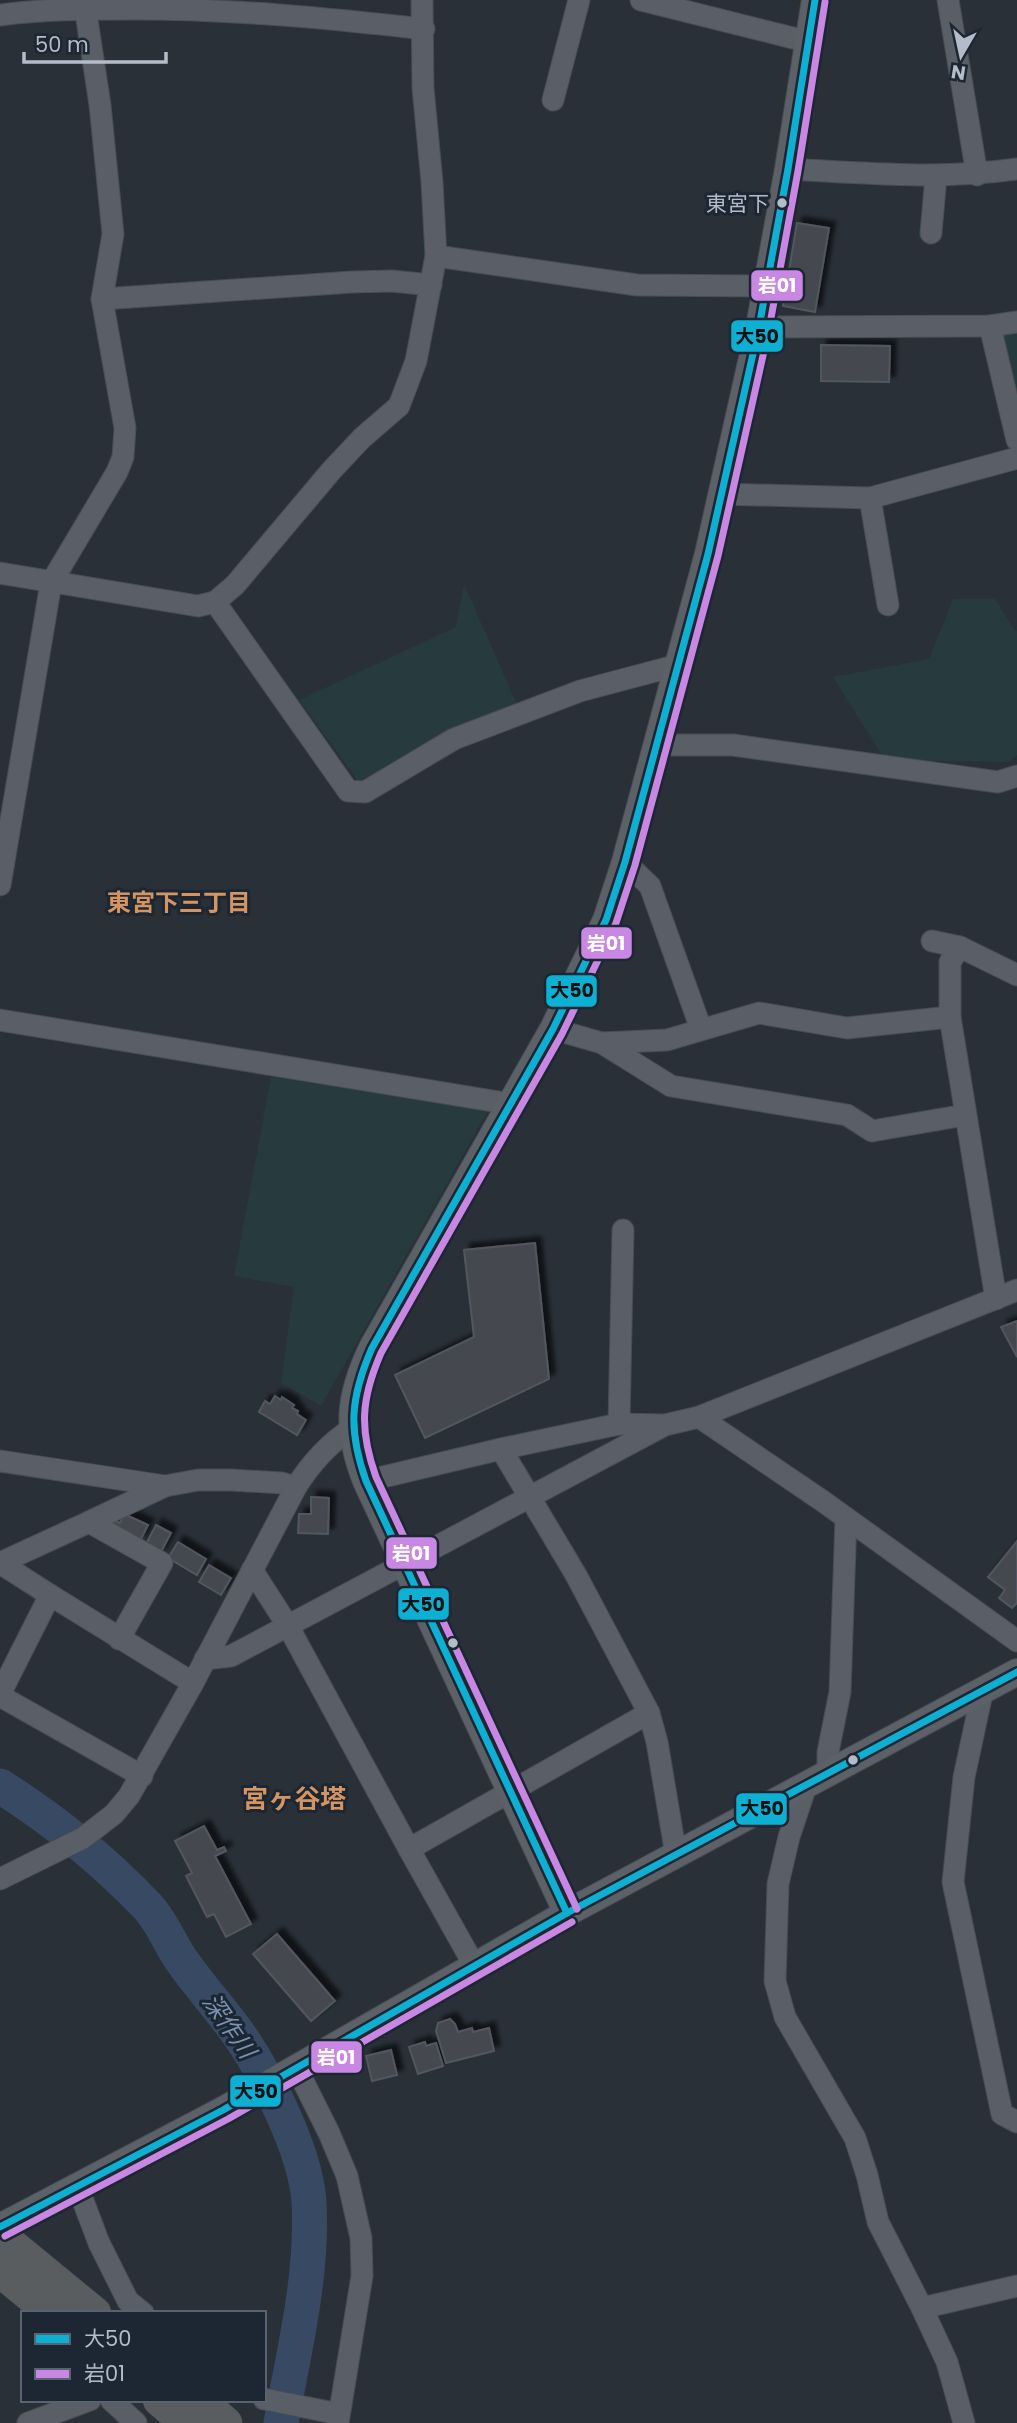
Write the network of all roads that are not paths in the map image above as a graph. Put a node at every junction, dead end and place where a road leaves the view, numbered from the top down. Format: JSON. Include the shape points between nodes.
{"nodes":[{"id":1,"x":422,"y":0,"type":"edge"},
{"id":2,"x":579,"y":0,"type":"edge"},
{"id":3,"x":641,"y":0,"type":"edge"},
{"id":4,"x":815,"y":0,"type":"edge"},
{"id":5,"x":947,"y":0,"type":"edge"},
{"id":6,"x":85,"y":4,"type":"edge"},
{"id":7,"x":0,"y":15,"type":"edge"},
{"id":8,"x":424,"y":29,"type":"junction"},
{"id":9,"x":809,"y":42,"type":"junction"},
{"id":10,"x":554,"y":100,"type":"dead end"},
{"id":11,"x":788,"y":169,"type":"junction"},
{"id":12,"x":1017,"y":169,"type":"edge"},
{"id":13,"x":977,"y":175,"type":"junction"},
{"id":14,"x":936,"y":176,"type":"junction"},
{"id":15,"x":931,"y":233,"type":"dead end"},
{"id":16,"x":436,"y":256,"type":"junction"},
{"id":17,"x":431,"y":285,"type":"junction"},
{"id":18,"x":766,"y":286,"type":"junction"},
{"id":19,"x":102,"y":299,"type":"junction"},
{"id":20,"x":1017,"y":322,"type":"edge"},
{"id":21,"x":990,"y":326,"type":"junction"},
{"id":22,"x":759,"y":327,"type":"junction"},
{"id":23,"x":1017,"y":440,"type":"edge"},
{"id":24,"x":1017,"y":458,"type":"edge"},
{"id":25,"x":722,"y":494,"type":"junction"},
{"id":26,"x":870,"y":498,"type":"junction"},
{"id":27,"x":0,"y":573,"type":"edge"},
{"id":28,"x":51,"y":583,"type":"junction"},
{"id":29,"x":215,"y":602,"type":"junction"},
{"id":30,"x":888,"y":605,"type":"dead end"},
{"id":31,"x":678,"y":665,"type":"junction"},
{"id":32,"x":658,"y":745,"type":"junction"},
{"id":33,"x":1017,"y":778,"type":"edge"},
{"id":34,"x":625,"y":862,"type":"junction"},
{"id":35,"x":0,"y":885,"type":"edge"},
{"id":36,"x":932,"y":942,"type":"dead end"},
{"id":37,"x":960,"y":947,"type":"junction"},
{"id":38,"x":1017,"y":975,"type":"edge"},
{"id":39,"x":950,"y":1017,"type":"junction"},
{"id":40,"x":0,"y":1020,"type":"edge"},
{"id":41,"x":554,"y":1029,"type":"junction"},
{"id":42,"x":701,"y":1029,"type":"junction"},
{"id":43,"x":602,"y":1043,"type":"junction"},
{"id":44,"x":511,"y":1104,"type":"junction"},
{"id":45,"x":965,"y":1115,"type":"junction"},
{"id":46,"x":622,"y":1230,"type":"dead end"},
{"id":47,"x":1017,"y":1290,"type":"edge"},
{"id":48,"x":996,"y":1299,"type":"junction"},
{"id":49,"x":699,"y":1417,"type":"junction"},
{"id":50,"x":619,"y":1424,"type":"junction"},
{"id":51,"x":665,"y":1425,"type":"junction"},
{"id":52,"x":351,"y":1429,"type":"junction"},
{"id":53,"x":501,"y":1449,"type":"junction"},
{"id":54,"x":0,"y":1461,"type":"edge"},
{"id":55,"x":366,"y":1481,"type":"junction"},
{"id":56,"x":165,"y":1486,"type":"junction"},
{"id":57,"x":296,"y":1487,"type":"junction"},
{"id":58,"x":528,"y":1496,"type":"junction"},
{"id":59,"x":846,"y":1518,"type":"junction"},
{"id":60,"x":89,"y":1521,"type":"junction"},
{"id":61,"x":404,"y":1563,"type":"junction"},
{"id":62,"x":252,"y":1570,"type":"junction"},
{"id":63,"x":50,"y":1595,"type":"junction"},
{"id":64,"x":288,"y":1626,"type":"junction"},
{"id":65,"x":119,"y":1639,"type":"junction"},
{"id":66,"x":1017,"y":1641,"type":"edge"},
{"id":67,"x":205,"y":1659,"type":"junction"},
{"id":68,"x":1017,"y":1672,"type":"edge"},
{"id":69,"x":192,"y":1683,"type":"junction"},
{"id":70,"x":977,"y":1693,"type":"junction"},
{"id":71,"x":0,"y":1695,"type":"edge"},
{"id":72,"x":649,"y":1713,"type":"junction"},
{"id":73,"x":831,"y":1773,"type":"junction"},
{"id":74,"x":142,"y":1776,"type":"junction"},
{"id":75,"x":806,"y":1786,"type":"junction"},
{"id":76,"x":510,"y":1790,"type":"junction"},
{"id":77,"x":409,"y":1849,"type":"junction"},
{"id":78,"x":676,"y":1855,"type":"junction"},
{"id":79,"x":0,"y":1879,"type":"edge"},
{"id":80,"x":567,"y":1913,"type":"junction"},
{"id":81,"x":474,"y":1965,"type":"junction"},
{"id":82,"x":293,"y":2071,"type":"junction"},
{"id":83,"x":1017,"y":2122,"type":"edge"},
{"id":84,"x":77,"y":2185,"type":"junction"},
{"id":85,"x":0,"y":2227,"type":"edge"},
{"id":86,"x":0,"y":2235,"type":"edge"},
{"id":87,"x":0,"y":2271,"type":"edge"},
{"id":88,"x":1017,"y":2286,"type":"edge"},
{"id":89,"x":922,"y":2308,"type":"junction"},
{"id":90,"x":49,"y":2311,"type":"edge"},
{"id":91,"x":92,"y":2311,"type":"edge"},
{"id":92,"x":140,"y":2311,"type":"edge"},
{"id":93,"x":266,"y":2400,"type":"edge"},
{"id":94,"x":85,"y":2402,"type":"edge"},
{"id":95,"x":113,"y":2402,"type":"edge"},
{"id":96,"x":161,"y":2402,"type":"edge"},
{"id":97,"x":202,"y":2402,"type":"edge"},
{"id":98,"x":339,"y":2418,"type":"edge"},
{"id":99,"x":27,"y":2423,"type":"edge"},
{"id":100,"x":136,"y":2423,"type":"edge"},
{"id":101,"x":186,"y":2423,"type":"edge"},
{"id":102,"x":226,"y":2423,"type":"edge"},
{"id":103,"x":964,"y":2423,"type":"edge"}],
"edges":[{"from":1,"to":8,"type":"street"},
{"from":2,"to":10,"type":"street"},
{"from":3,"to":9,"type":"street"},
{"from":4,"to":9,"type":"main road"},
{"from":5,"to":13,"type":"street"},
{"from":6,"to":7,"type":"street"},
{"from":6,"to":8,"type":"street","via":[[306,16]]},
{"from":6,"to":19,"type":"street","via":[[113,234]]},
{"from":8,"to":16,"type":"street","via":[[423,88]]},
{"from":9,"to":11,"type":"main road"},
{"from":11,"to":14,"type":"street"},
{"from":11,"to":18,"type":"main road"},
{"from":12,"to":13,"type":"street"},
{"from":13,"to":14,"type":"street"},
{"from":14,"to":15,"type":"street"},
{"from":16,"to":17,"type":"street"},
{"from":16,"to":18,"type":"street","via":[[637,285]]},
{"from":17,"to":19,"type":"street","via":[[352,282]]},
{"from":17,"to":29,"type":"street","via":[[416,361],[399,406],[362,438],[235,585]]},
{"from":18,"to":22,"type":"main road"},
{"from":19,"to":28,"type":"street","via":[[125,428],[123,457]]},
{"from":20,"to":21,"type":"street"},
{"from":21,"to":22,"type":"street"},
{"from":21,"to":23,"type":"street"},
{"from":22,"to":25,"type":"main road"},
{"from":24,"to":26,"type":"street"},
{"from":25,"to":26,"type":"street"},
{"from":25,"to":31,"type":"main road"},
{"from":26,"to":30,"type":"street"},
{"from":27,"to":28,"type":"street"},
{"from":28,"to":29,"type":"street","via":[[198,606]]},
{"from":28,"to":35,"type":"street"},
{"from":29,"to":31,"type":"street","via":[[348,791],[365,792],[454,738],[579,691]]},
{"from":31,"to":32,"type":"main road"},
{"from":32,"to":33,"type":"street","via":[[733,745],[998,782]]},
{"from":32,"to":34,"type":"main road"},
{"from":34,"to":41,"type":"main road","via":[[606,920]]},
{"from":34,"to":42,"type":"street","via":[[650,886]]},
{"from":36,"to":37,"type":"street"},
{"from":37,"to":38,"type":"street"},
{"from":37,"to":39,"type":"street","via":[[950,962]]},
{"from":39,"to":42,"type":"street","via":[[847,1028],[759,1013]]},
{"from":39,"to":45,"type":"street"},
{"from":40,"to":44,"type":"street"},
{"from":41,"to":43,"type":"street"},
{"from":41,"to":44,"type":"main road"},
{"from":42,"to":43,"type":"street","via":[[667,1040]]},
{"from":43,"to":45,"type":"street","via":[[671,1086],[847,1115],[872,1131]]},
{"from":44,"to":52,"type":"main road","via":[[372,1348],[356,1388]]},
{"from":45,"to":48,"type":"street"},
{"from":46,"to":50,"type":"street"},
{"from":47,"to":48,"type":"street"},
{"from":48,"to":49,"type":"street"},
{"from":49,"to":51,"type":"street"},
{"from":49,"to":59,"type":"street"},
{"from":50,"to":51,"type":"street"},
{"from":50,"to":53,"type":"street"},
{"from":51,"to":58,"type":"street"},
{"from":52,"to":55,"type":"main road"},
{"from":52,"to":57,"type":"street","via":[[317,1457]]},
{"from":53,"to":55,"type":"street"},
{"from":53,"to":58,"type":"street"},
{"from":54,"to":56,"type":"street"},
{"from":55,"to":61,"type":"main road"},
{"from":56,"to":57,"type":"street","via":[[231,1480]]},
{"from":56,"to":60,"type":"street"},
{"from":57,"to":62,"type":"street"},
{"from":58,"to":61,"type":"street"},
{"from":58,"to":72,"type":"street"},
{"from":59,"to":66,"type":"street"},
{"from":59,"to":73,"type":"street","via":[[841,1692],[828,1752]]},
{"from":60,"to":63,"type":"street","via":[[0,1563]]},
{"from":60,"to":65,"type":"street","via":[[162,1563]]},
{"from":61,"to":64,"type":"street"},
{"from":61,"to":76,"type":"main road"},
{"from":62,"to":64,"type":"street"},
{"from":62,"to":67,"type":"street"},
{"from":63,"to":65,"type":"street"},
{"from":63,"to":71,"type":"street"},
{"from":64,"to":67,"type":"street","via":[[231,1656]]},
{"from":64,"to":77,"type":"street"},
{"from":65,"to":69,"type":"street"},
{"from":67,"to":69,"type":"street"},
{"from":68,"to":70,"type":"main road"},
{"from":69,"to":74,"type":"street"},
{"from":70,"to":73,"type":"main road"},
{"from":70,"to":83,"type":"street","via":[[981,1698],[964,1777],[953,1882],[1002,2114]]},
{"from":71,"to":74,"type":"street"},
{"from":72,"to":76,"type":"street"},
{"from":72,"to":78,"type":"street"},
{"from":73,"to":75,"type":"main road"},
{"from":74,"to":79,"type":"street","via":[[100,1826]]},
{"from":75,"to":78,"type":"main road"},
{"from":75,"to":89,"type":"street","via":[[778,1884],[775,1981],[785,2017],[855,2138],[878,2222]]},
{"from":76,"to":77,"type":"street"},
{"from":76,"to":80,"type":"main road"},
{"from":77,"to":81,"type":"street"},
{"from":78,"to":80,"type":"main road"},
{"from":80,"to":81,"type":"main road"},
{"from":81,"to":82,"type":"main road"},
{"from":82,"to":84,"type":"main road"},
{"from":82,"to":98,"type":"street","via":[[329,2133],[347,2176],[361,2238],[362,2276]]},
{"from":84,"to":85,"type":"main road"},
{"from":84,"to":92,"type":"street","via":[[122,2290]]},
{"from":86,"to":91,"type":"highway"},
{"from":87,"to":90,"type":"highway"},
{"from":88,"to":89,"type":"street"},
{"from":89,"to":103,"type":"street","via":[[947,2362]]},
{"from":93,"to":98,"type":"street"},
{"from":94,"to":99,"type":"street"},
{"from":95,"to":100,"type":"street"},
{"from":96,"to":101,"type":"highway"},
{"from":97,"to":102,"type":"highway"}]}
